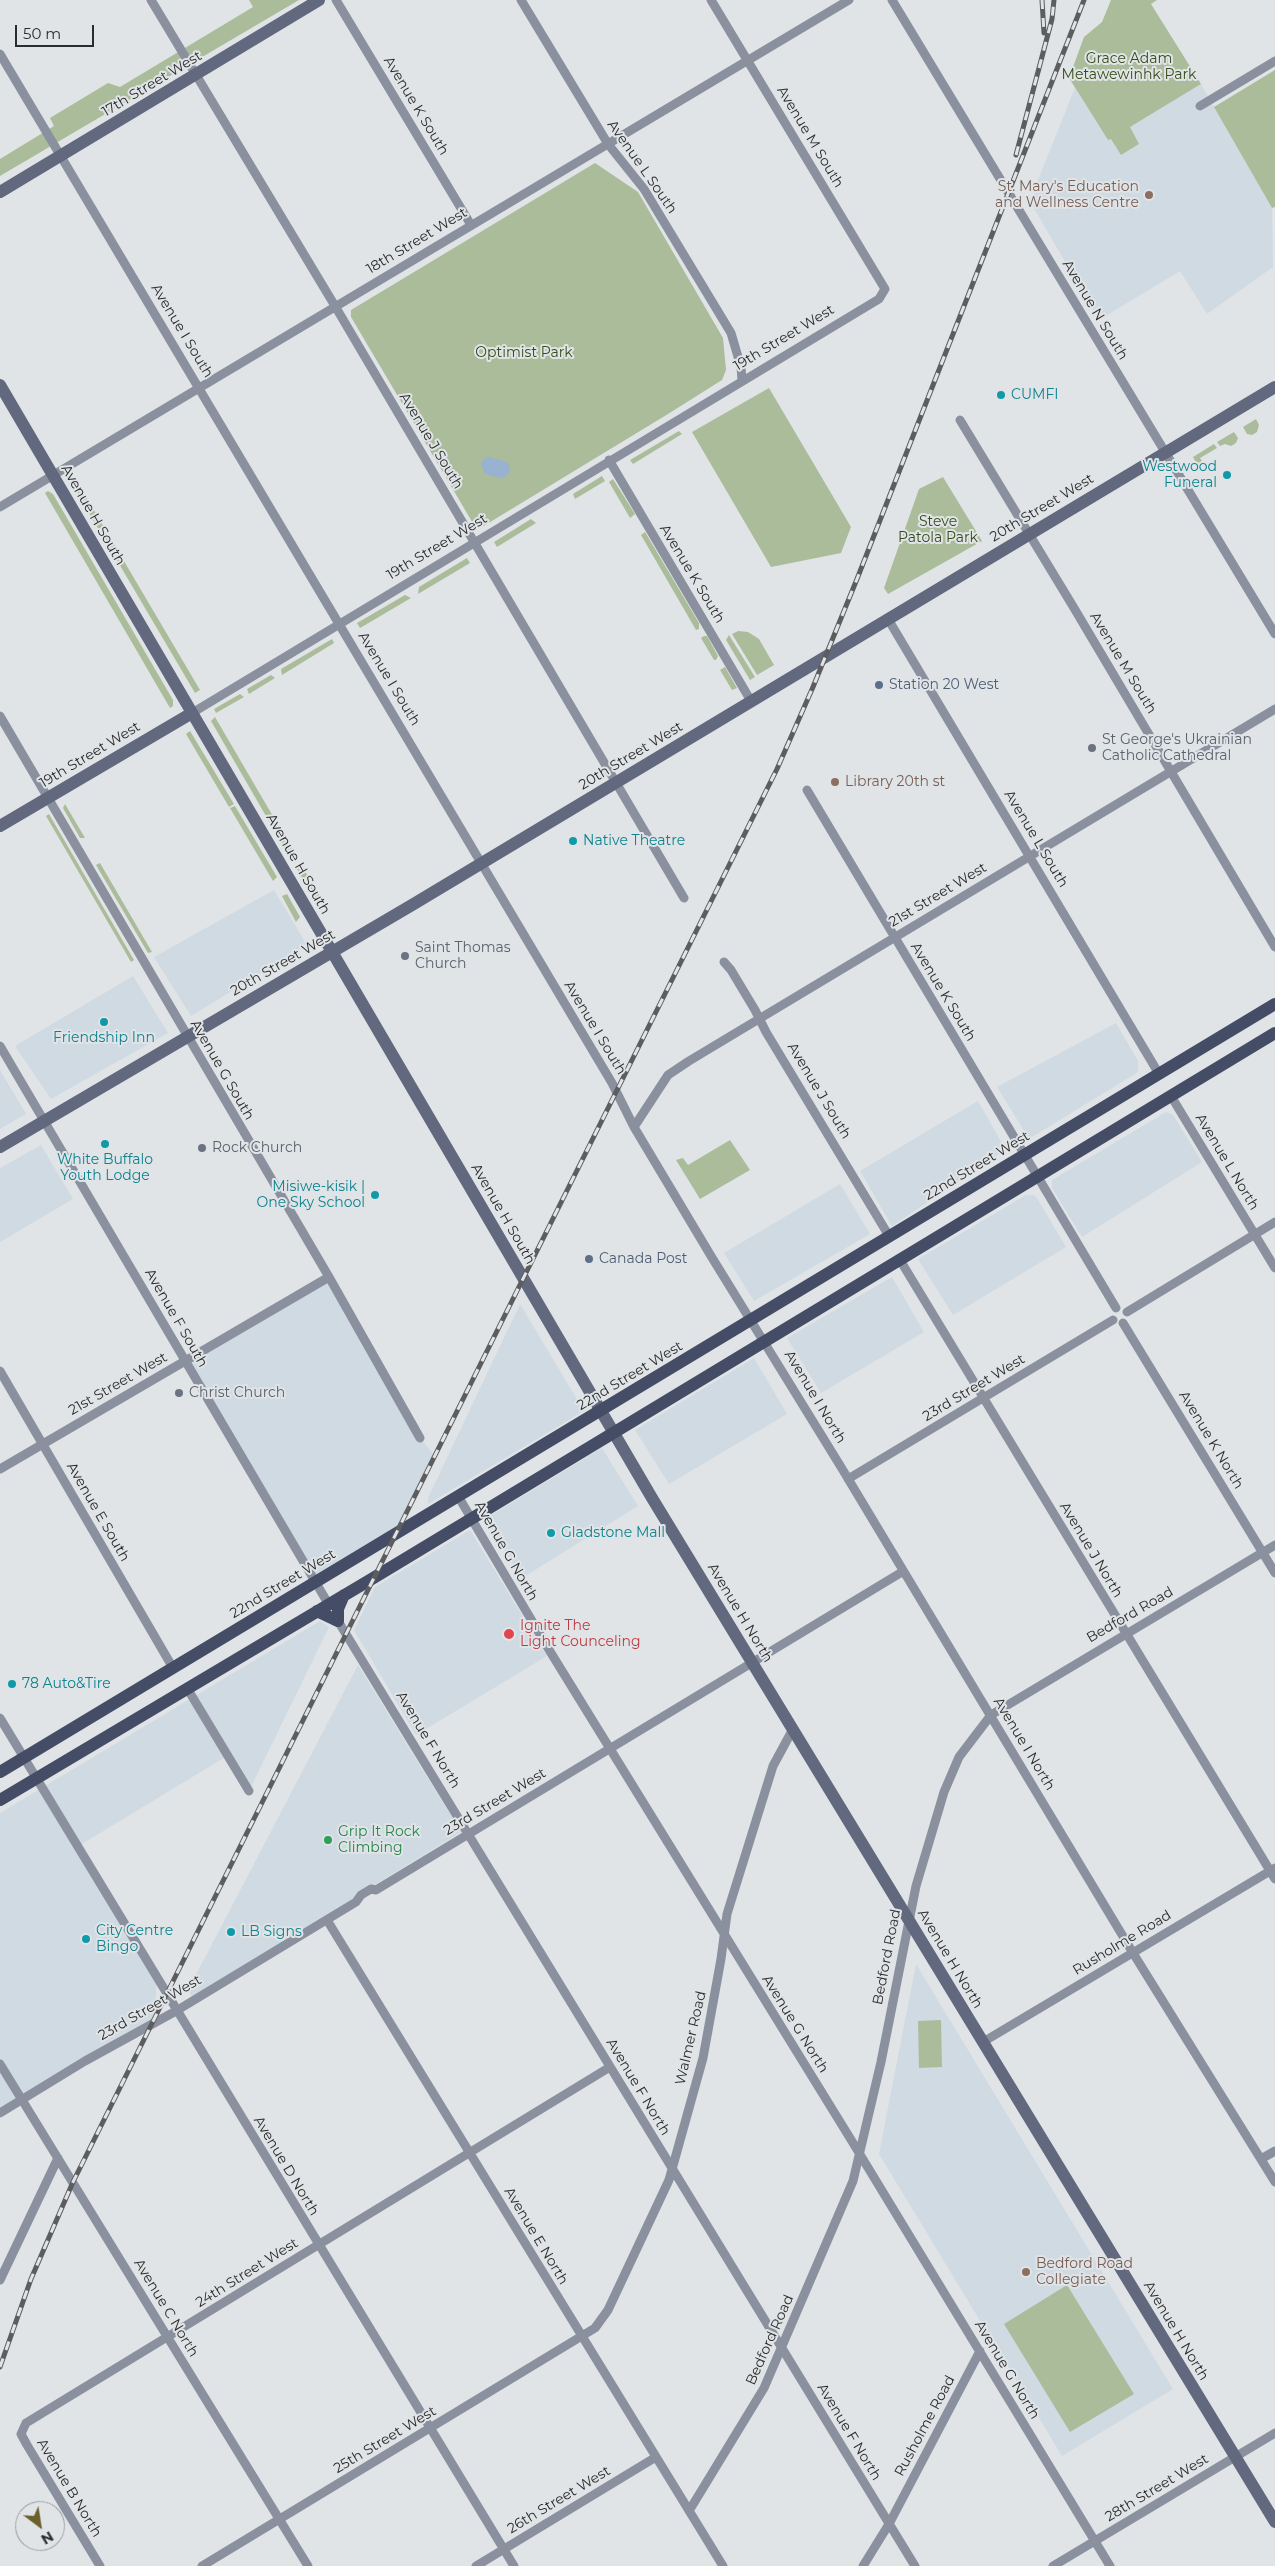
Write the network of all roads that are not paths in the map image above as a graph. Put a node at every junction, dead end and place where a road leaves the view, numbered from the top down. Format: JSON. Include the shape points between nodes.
{"nodes":[{"id":1,"x":152,"y":0,"type":"edge"},
{"id":2,"x":319,"y":0,"type":"edge"},
{"id":3,"x":336,"y":0,"type":"edge"},
{"id":4,"x":521,"y":0,"type":"edge"},
{"id":5,"x":711,"y":0,"type":"edge"},
{"id":6,"x":849,"y":0,"type":"edge"},
{"id":7,"x":892,"y":0,"type":"edge"},
{"id":8,"x":0,"y":54,"type":"edge"},
{"id":9,"x":1275,"y":61,"type":"edge"},
{"id":10,"x":748,"y":62,"type":"junction"},
{"id":11,"x":196,"y":74,"type":"junction"},
{"id":12,"x":1200,"y":106,"type":"dead end"},
{"id":13,"x":608,"y":144,"type":"junction"},
{"id":14,"x":60,"y":157,"type":"junction"},
{"id":15,"x":0,"y":192,"type":"edge"},
{"id":16,"x":472,"y":225,"type":"junction"},
{"id":17,"x":884,"y":289,"type":"joint"},
{"id":18,"x":335,"y":306,"type":"junction"},
{"id":19,"x":742,"y":380,"type":"junction"},
{"id":20,"x":0,"y":385,"type":"edge"},
{"id":21,"x":1275,"y":387,"type":"edge"},
{"id":22,"x":200,"y":388,"type":"junction"},
{"id":23,"x":960,"y":420,"type":"dead end"},
{"id":24,"x":1165,"y":452,"type":"junction"},
{"id":25,"x":609,"y":460,"type":"junction"},
{"id":26,"x":53,"y":476,"type":"junction"},
{"id":27,"x":0,"y":507,"type":"edge"},
{"id":28,"x":1029,"y":534,"type":"junction"},
{"id":29,"x":474,"y":542,"type":"junction"},
{"id":30,"x":888,"y":619,"type":"junction"},
{"id":31,"x":340,"y":624,"type":"junction"},
{"id":32,"x":1275,"y":634,"type":"edge"},
{"id":33,"x":752,"y":701,"type":"junction"},
{"id":34,"x":1275,"y":709,"type":"edge"},
{"id":35,"x":192,"y":713,"type":"junction"},
{"id":36,"x":0,"y":716,"type":"edge"},
{"id":37,"x":1171,"y":771,"type":"junction"},
{"id":38,"x":616,"y":783,"type":"junction"},
{"id":39,"x":807,"y":790,"type":"dead end"},
{"id":40,"x":48,"y":798,"type":"junction"},
{"id":41,"x":0,"y":826,"type":"edge"},
{"id":42,"x":1029,"y":856,"type":"junction"},
{"id":43,"x":482,"y":863,"type":"junction"},
{"id":44,"x":684,"y":898,"type":"dead end"},
{"id":45,"x":894,"y":938,"type":"junction"},
{"id":46,"x":1275,"y":947,"type":"edge"},
{"id":47,"x":332,"y":952,"type":"junction"},
{"id":48,"x":724,"y":962,"type":"dead end"},
{"id":49,"x":1275,"y":1004,"type":"edge"},
{"id":50,"x":760,"y":1019,"type":"junction"},
{"id":51,"x":1275,"y":1033,"type":"edge"},
{"id":52,"x":187,"y":1038,"type":"junction"},
{"id":53,"x":0,"y":1046,"type":"edge"},
{"id":54,"x":1159,"y":1074,"type":"junction"},
{"id":55,"x":1171,"y":1096,"type":"junction"},
{"id":56,"x":45,"y":1121,"type":"junction"},
{"id":57,"x":634,"y":1126,"type":"junction"},
{"id":58,"x":0,"y":1148,"type":"edge"},
{"id":59,"x":1024,"y":1156,"type":"junction"},
{"id":60,"x":1037,"y":1177,"type":"junction"},
{"id":61,"x":1275,"y":1222,"type":"edge"},
{"id":62,"x":1255,"y":1235,"type":"junction"},
{"id":63,"x":889,"y":1236,"type":"junction"},
{"id":64,"x":900,"y":1260,"type":"junction"},
{"id":65,"x":1275,"y":1268,"type":"edge"},
{"id":66,"x":328,"y":1277,"type":"junction"},
{"id":67,"x":1116,"y":1308,"type":"junction"},
{"id":68,"x":1127,"y":1312,"type":"junction"},
{"id":69,"x":751,"y":1320,"type":"junction"},
{"id":70,"x":1113,"y":1320,"type":"junction"},
{"id":71,"x":1123,"y":1322,"type":"junction"},
{"id":72,"x":764,"y":1342,"type":"junction"},
{"id":73,"x":185,"y":1361,"type":"junction"},
{"id":74,"x":0,"y":1370,"type":"edge"},
{"id":75,"x":982,"y":1398,"type":"junction"},
{"id":76,"x":601,"y":1411,"type":"junction"},
{"id":77,"x":614,"y":1432,"type":"junction"},
{"id":78,"x":420,"y":1438,"type":"dead end"},
{"id":79,"x":43,"y":1444,"type":"junction"},
{"id":80,"x":0,"y":1469,"type":"edge"},
{"id":81,"x":848,"y":1479,"type":"junction"},
{"id":82,"x":458,"y":1496,"type":"junction"},
{"id":83,"x":472,"y":1518,"type":"junction"},
{"id":84,"x":1275,"y":1544,"type":"edge"},
{"id":85,"x":1262,"y":1552,"type":"junction"},
{"id":86,"x":902,"y":1572,"type":"junction"},
{"id":87,"x":1275,"y":1573,"type":"edge"},
{"id":88,"x":315,"y":1581,"type":"junction"},
{"id":89,"x":344,"y":1596,"type":"junction"},
{"id":90,"x":329,"y":1604,"type":"junction"},
{"id":91,"x":317,"y":1612,"type":"junction"},
{"id":92,"x":338,"y":1622,"type":"junction"},
{"id":93,"x":1125,"y":1633,"type":"junction"},
{"id":94,"x":752,"y":1663,"type":"junction"},
{"id":95,"x":173,"y":1668,"type":"junction"},
{"id":96,"x":187,"y":1688,"type":"junction"},
{"id":97,"x":991,"y":1715,"type":"junction"},
{"id":98,"x":0,"y":1718,"type":"edge"},
{"id":99,"x":793,"y":1729,"type":"junction"},
{"id":100,"x":610,"y":1748,"type":"junction"},
{"id":101,"x":24,"y":1758,"type":"junction"},
{"id":102,"x":0,"y":1772,"type":"edge"},
{"id":103,"x":36,"y":1778,"type":"junction"},
{"id":104,"x":249,"y":1791,"type":"dead end"},
{"id":105,"x":0,"y":1800,"type":"edge"},
{"id":106,"x":469,"y":1834,"type":"junction"},
{"id":107,"x":1273,"y":1872,"type":"edge"},
{"id":108,"x":908,"y":1918,"type":"junction"},
{"id":109,"x":327,"y":1920,"type":"junction"},
{"id":110,"x":723,"y":1934,"type":"junction"},
{"id":111,"x":1133,"y":1953,"type":"junction"},
{"id":112,"x":176,"y":2011,"type":"junction"},
{"id":113,"x":983,"y":2042,"type":"junction"},
{"id":114,"x":0,"y":2064,"type":"edge"},
{"id":115,"x":610,"y":2067,"type":"junction"},
{"id":116,"x":22,"y":2100,"type":"junction"},
{"id":117,"x":0,"y":2113,"type":"edge"},
{"id":118,"x":1275,"y":2151,"type":"edge"},
{"id":119,"x":470,"y":2153,"type":"junction"},
{"id":120,"x":860,"y":2154,"type":"junction"},
{"id":121,"x":58,"y":2158,"type":"junction"},
{"id":122,"x":1261,"y":2159,"type":"junction"},
{"id":123,"x":672,"y":2168,"type":"junction"},
{"id":124,"x":1275,"y":2182,"type":"edge"},
{"id":125,"x":318,"y":2245,"type":"junction"},
{"id":126,"x":0,"y":2280,"type":"edge"},
{"id":127,"x":168,"y":2338,"type":"junction"},
{"id":128,"x":582,"y":2338,"type":"junction"},
{"id":129,"x":782,"y":2349,"type":"junction"},
{"id":130,"x":980,"y":2351,"type":"junction"},
{"id":131,"x":26,"y":2423,"type":"joint"},
{"id":132,"x":432,"y":2428,"type":"junction"},
{"id":133,"x":1275,"y":2433,"type":"edge"},
{"id":134,"x":656,"y":2457,"type":"junction"},
{"id":135,"x":1235,"y":2457,"type":"junction"},
{"id":136,"x":689,"y":2511,"type":"junction"},
{"id":137,"x":279,"y":2519,"type":"junction"},
{"id":138,"x":1275,"y":2522,"type":"edge"},
{"id":139,"x":889,"y":2524,"type":"junction"},
{"id":140,"x":1095,"y":2541,"type":"junction"},
{"id":141,"x":504,"y":2549,"type":"junction"},
{"id":142,"x":100,"y":2566,"type":"edge"},
{"id":143,"x":202,"y":2566,"type":"edge"},
{"id":144,"x":308,"y":2566,"type":"edge"},
{"id":145,"x":476,"y":2566,"type":"edge"},
{"id":146,"x":514,"y":2566,"type":"edge"},
{"id":147,"x":722,"y":2566,"type":"edge"},
{"id":148,"x":863,"y":2566,"type":"edge"},
{"id":149,"x":915,"y":2566,"type":"edge"},
{"id":150,"x":1053,"y":2566,"type":"edge"},
{"id":151,"x":1110,"y":2566,"type":"edge"}],
"edges":[{"from":1,"to":11,"type":"street","name":"Avenue J South"},
{"from":2,"to":11,"type":"street","name":"17th Street West"},
{"from":3,"to":16,"type":"street","name":"Avenue K South"},
{"from":4,"to":13,"type":"street","name":"Avenue L South"},
{"from":5,"to":10,"type":"street","name":"Avenue M South"},
{"from":6,"to":10,"type":"street","name":"18th Street West"},
{"from":7,"to":24,"type":"street","name":"Avenue N South"},
{"from":8,"to":14,"type":"street","name":"Avenue I South"},
{"from":9,"to":12,"type":"street"},
{"from":10,"to":13,"type":"street","name":"18th Street West"},
{"from":10,"to":17,"type":"street","name":"Avenue M South"},
{"from":11,"to":14,"type":"street","name":"17th Street West"},
{"from":11,"to":18,"type":"street","name":"Avenue J South"},
{"from":13,"to":16,"type":"street","name":"18th Street West"},
{"from":13,"to":19,"type":"street","name":"Avenue L South","via":[[644,189],[731,333]]},
{"from":14,"to":15,"type":"street","name":"17th Street West"},
{"from":14,"to":22,"type":"street","name":"Avenue I South"},
{"from":16,"to":18,"type":"street","name":"18th Street West"},
{"from":17,"to":19,"type":"street","name":"19th Street West","via":[[879,298]]},
{"from":18,"to":22,"type":"street","name":"18th Street West"},
{"from":18,"to":29,"type":"street","name":"Avenue J South"},
{"from":19,"to":25,"type":"street","name":"19th Street West"},
{"from":20,"to":26,"type":"street","name":"Avenue H South"},
{"from":21,"to":24,"type":"street","name":"20th Street West"},
{"from":22,"to":26,"type":"street","name":"18th Street West"},
{"from":22,"to":31,"type":"street","name":"Avenue I South"},
{"from":23,"to":28,"type":"street","name":"Avenue M South"},
{"from":24,"to":28,"type":"street","name":"20th Street West"},
{"from":24,"to":32,"type":"street","name":"Avenue N South"},
{"from":25,"to":29,"type":"street","name":"19th Street West"},
{"from":25,"to":33,"type":"street","name":"Avenue K South"},
{"from":26,"to":27,"type":"street","name":"18th Street West"},
{"from":26,"to":35,"type":"street","name":"Avenue H South"},
{"from":28,"to":30,"type":"street","name":"20th Street West"},
{"from":28,"to":37,"type":"street","name":"Avenue M South"},
{"from":29,"to":31,"type":"street","name":"19th Street West"},
{"from":29,"to":38,"type":"street","name":"Avenue J South"},
{"from":30,"to":33,"type":"street","name":"20th Street West"},
{"from":30,"to":42,"type":"street","name":"Avenue L South"},
{"from":31,"to":35,"type":"street","name":"19th Street West"},
{"from":31,"to":43,"type":"street","name":"Avenue I South"},
{"from":33,"to":38,"type":"street","name":"20th Street West"},
{"from":34,"to":37,"type":"street","name":"21st Street West"},
{"from":35,"to":40,"type":"street","name":"19th Street West"},
{"from":35,"to":47,"type":"street","name":"Avenue H South"},
{"from":36,"to":40,"type":"street","name":"Avenue G South"},
{"from":37,"to":42,"type":"street","name":"21st Street West"},
{"from":37,"to":46,"type":"street","name":"Avenue M South"},
{"from":38,"to":43,"type":"street","name":"20th Street West"},
{"from":38,"to":44,"type":"street","name":"Avenue J South"},
{"from":39,"to":45,"type":"street","name":"Avenue K South"},
{"from":40,"to":41,"type":"street","name":"19th Street West"},
{"from":40,"to":52,"type":"street","name":"Avenue G South"},
{"from":42,"to":45,"type":"street","name":"21st Street West"},
{"from":42,"to":54,"type":"street","name":"Avenue L South"},
{"from":43,"to":47,"type":"street","name":"20th Street West"},
{"from":43,"to":57,"type":"street","name":"Avenue I South"},
{"from":45,"to":50,"type":"street","name":"21st Street West"},
{"from":45,"to":59,"type":"street","name":"Avenue K South"},
{"from":47,"to":52,"type":"street","name":"20th Street West"},
{"from":47,"to":76,"type":"street","name":"Avenue H South"},
{"from":48,"to":50,"type":"street","name":"Avenue J South"},
{"from":49,"to":54,"type":"main road","name":"22nd Street West"},
{"from":50,"to":57,"type":"street","name":"21st Street West","via":[[668,1075]]},
{"from":50,"to":63,"type":"street","name":"Avenue J South"},
{"from":51,"to":55,"type":"main road"},
{"from":52,"to":56,"type":"street","name":"20th Street West"},
{"from":52,"to":66,"type":"street","name":"Avenue G South"},
{"from":53,"to":56,"type":"street","name":"Avenue F South"},
{"from":54,"to":59,"type":"main road","name":"22nd Street West"},
{"from":55,"to":60,"type":"main road"},
{"from":55,"to":62,"type":"street","name":"Avenue L North"},
{"from":56,"to":58,"type":"street","name":"20th Street West"},
{"from":56,"to":73,"type":"street","name":"Avenue F South"},
{"from":57,"to":69,"type":"street","name":"Avenue I South"},
{"from":59,"to":60,"type":"street"},
{"from":59,"to":63,"type":"main road","name":"22nd Street West"},
{"from":60,"to":64,"type":"main road"},
{"from":60,"to":67,"type":"street"},
{"from":61,"to":62,"type":"street"},
{"from":62,"to":65,"type":"street","name":"Avenue L North"},
{"from":62,"to":68,"type":"street"},
{"from":63,"to":69,"type":"main road","name":"22nd Street West"},
{"from":64,"to":72,"type":"main road"},
{"from":64,"to":75,"type":"street","name":"Avenue J North"},
{"from":66,"to":73,"type":"street","name":"21st Street West"},
{"from":66,"to":78,"type":"street","name":"Avenue G South"},
{"from":67,"to":68,"type":"street"},
{"from":67,"to":70,"type":"street","via":[[1112,1313]]},
{"from":68,"to":71,"type":"street"},
{"from":69,"to":72,"type":"street","name":"Avenue I North"},
{"from":69,"to":76,"type":"main road","name":"22nd Street West"},
{"from":70,"to":71,"type":"street"},
{"from":70,"to":75,"type":"street","name":"23rd Street West"},
{"from":71,"to":85,"type":"street","name":"Avenue K North"},
{"from":72,"to":77,"type":"main road"},
{"from":72,"to":81,"type":"street","name":"Avenue I North"},
{"from":73,"to":79,"type":"street","name":"21st Street West"},
{"from":73,"to":88,"type":"street","name":"Avenue F South"},
{"from":74,"to":79,"type":"street","name":"Avenue E South"},
{"from":75,"to":81,"type":"street","name":"23rd Street West"},
{"from":75,"to":93,"type":"street","name":"Avenue J North"},
{"from":76,"to":77,"type":"street","name":"Avenue H North"},
{"from":76,"to":82,"type":"main road","name":"22nd Street West"},
{"from":77,"to":83,"type":"main road"},
{"from":77,"to":94,"type":"street","name":"Avenue H North"},
{"from":79,"to":80,"type":"street","name":"21st Street West"},
{"from":79,"to":95,"type":"street","name":"Avenue E South"},
{"from":81,"to":86,"type":"street","name":"Avenue I North"},
{"from":82,"to":83,"type":"street","name":"Avenue G North"},
{"from":82,"to":88,"type":"main road","name":"22nd Street West"},
{"from":83,"to":89,"type":"main road"},
{"from":83,"to":100,"type":"street","name":"Avenue G North"},
{"from":84,"to":85,"type":"street","name":"Bedford Road"},
{"from":85,"to":87,"type":"street","name":"Avenue K North"},
{"from":85,"to":93,"type":"street","name":"Bedford Road"},
{"from":86,"to":94,"type":"street","name":"23rd Street West"},
{"from":86,"to":97,"type":"street","name":"Avenue I North"},
{"from":88,"to":90,"type":"street","name":"Avenue F South"},
{"from":88,"to":95,"type":"main road","name":"22nd Street West"},
{"from":89,"to":90,"type":"main road"},
{"from":89,"to":92,"type":"main road","via":[[338,1609]]},
{"from":90,"to":91,"type":"main road"},
{"from":91,"to":92,"type":"main road"},
{"from":91,"to":96,"type":"main road"},
{"from":92,"to":106,"type":"street","name":"Avenue F North"},
{"from":93,"to":97,"type":"street","name":"Bedford Road"},
{"from":93,"to":107,"type":"street","name":"Avenue J North"},
{"from":94,"to":99,"type":"street","name":"Avenue H North"},
{"from":94,"to":100,"type":"street","name":"23rd Street West"},
{"from":95,"to":101,"type":"main road","name":"22nd Street West"},
{"from":96,"to":103,"type":"main road"},
{"from":96,"to":104,"type":"street"},
{"from":97,"to":108,"type":"street","name":"Bedford Road","via":[[959,1757],[944,1792]]},
{"from":97,"to":111,"type":"street","name":"Avenue I North"},
{"from":98,"to":101,"type":"street","name":"Avenue D North"},
{"from":99,"to":108,"type":"street","name":"Avenue H North"},
{"from":99,"to":110,"type":"street","name":"Walmer Road","via":[[773,1766]]},
{"from":100,"to":106,"type":"street","name":"23rd Street West"},
{"from":100,"to":110,"type":"street","name":"Avenue G North"},
{"from":101,"to":102,"type":"main road","name":"22nd Street West"},
{"from":101,"to":103,"type":"street","name":"Avenue D North"},
{"from":103,"to":105,"type":"main road"},
{"from":103,"to":112,"type":"street","name":"Avenue D North"},
{"from":106,"to":109,"type":"street","name":"23rd Street West","via":[[376,1890],[371,1889],[361,1895],[356,1902]]},
{"from":106,"to":115,"type":"street","name":"Avenue F North"},
{"from":107,"to":111,"type":"street","name":"Rusholme Road"},
{"from":108,"to":113,"type":"street","name":"Avenue H North"},
{"from":108,"to":120,"type":"street","name":"Bedford Road"},
{"from":109,"to":112,"type":"street","name":"23rd Street West"},
{"from":109,"to":119,"type":"street","name":"Avenue E North"},
{"from":110,"to":120,"type":"street","name":"Avenue G North"},
{"from":110,"to":123,"type":"street","name":"Walmer Road","via":[[703,2058]]},
{"from":111,"to":113,"type":"street","name":"Rusholme Road"},
{"from":111,"to":122,"type":"street","name":"Avenue I North"},
{"from":112,"to":116,"type":"street","name":"23rd Street West"},
{"from":112,"to":125,"type":"street","name":"Avenue D North"},
{"from":113,"to":135,"type":"street","name":"Avenue H North"},
{"from":114,"to":116,"type":"street","name":"Avenue C North"},
{"from":115,"to":119,"type":"street","name":"24th Street West"},
{"from":115,"to":123,"type":"street","name":"Avenue F North"},
{"from":116,"to":117,"type":"street","name":"23rd Street West"},
{"from":116,"to":121,"type":"street","name":"Avenue C North"},
{"from":118,"to":122,"type":"street"},
{"from":119,"to":125,"type":"street","name":"24th Street West"},
{"from":119,"to":128,"type":"street","name":"Avenue E North"},
{"from":120,"to":129,"type":"street","name":"Bedford Road","via":[[852,2181]]},
{"from":120,"to":130,"type":"street","name":"Avenue G North"},
{"from":121,"to":126,"type":"street"},
{"from":121,"to":127,"type":"street","name":"Avenue C North"},
{"from":122,"to":124,"type":"street","name":"Avenue I North"},
{"from":123,"to":128,"type":"street","name":"Walmer Road","via":[[665,2190],[608,2310],[595,2328]]},
{"from":123,"to":129,"type":"street","name":"Avenue F North"},
{"from":125,"to":127,"type":"street","name":"24th Street West"},
{"from":125,"to":132,"type":"street","name":"Avenue D North"},
{"from":127,"to":131,"type":"street","name":"24th Street West"},
{"from":127,"to":137,"type":"street","name":"Avenue C North"},
{"from":128,"to":132,"type":"street","name":"25th Street West"},
{"from":128,"to":134,"type":"street","name":"Avenue E North"},
{"from":129,"to":136,"type":"street","name":"Bedford Road","via":[[764,2388]]},
{"from":129,"to":139,"type":"street","name":"Avenue F North"},
{"from":130,"to":139,"type":"street","name":"Rusholme Road"},
{"from":130,"to":140,"type":"street","name":"Avenue G North"},
{"from":131,"to":142,"type":"street","name":"Avenue B North","via":[[21,2434]]},
{"from":132,"to":137,"type":"street","name":"25th Street West"},
{"from":132,"to":141,"type":"street","name":"Avenue D North"},
{"from":133,"to":135,"type":"street","name":"28th Street West"},
{"from":134,"to":136,"type":"street","name":"Avenue E North"},
{"from":134,"to":141,"type":"street","name":"26th Street West"},
{"from":135,"to":138,"type":"street","name":"Avenue H North"},
{"from":135,"to":140,"type":"street","name":"28th Street West"},
{"from":136,"to":147,"type":"street","name":"Avenue E North"},
{"from":137,"to":143,"type":"street","name":"25th Street West"},
{"from":137,"to":144,"type":"street","name":"Avenue C North"},
{"from":139,"to":148,"type":"street","name":"Rusholme Road"},
{"from":139,"to":149,"type":"street","name":"Avenue F North"},
{"from":140,"to":150,"type":"street","name":"28th Street West"},
{"from":140,"to":151,"type":"street","name":"Avenue G North"},
{"from":141,"to":145,"type":"street","name":"26th Street West"},
{"from":141,"to":146,"type":"street","name":"Avenue D North"}]}
